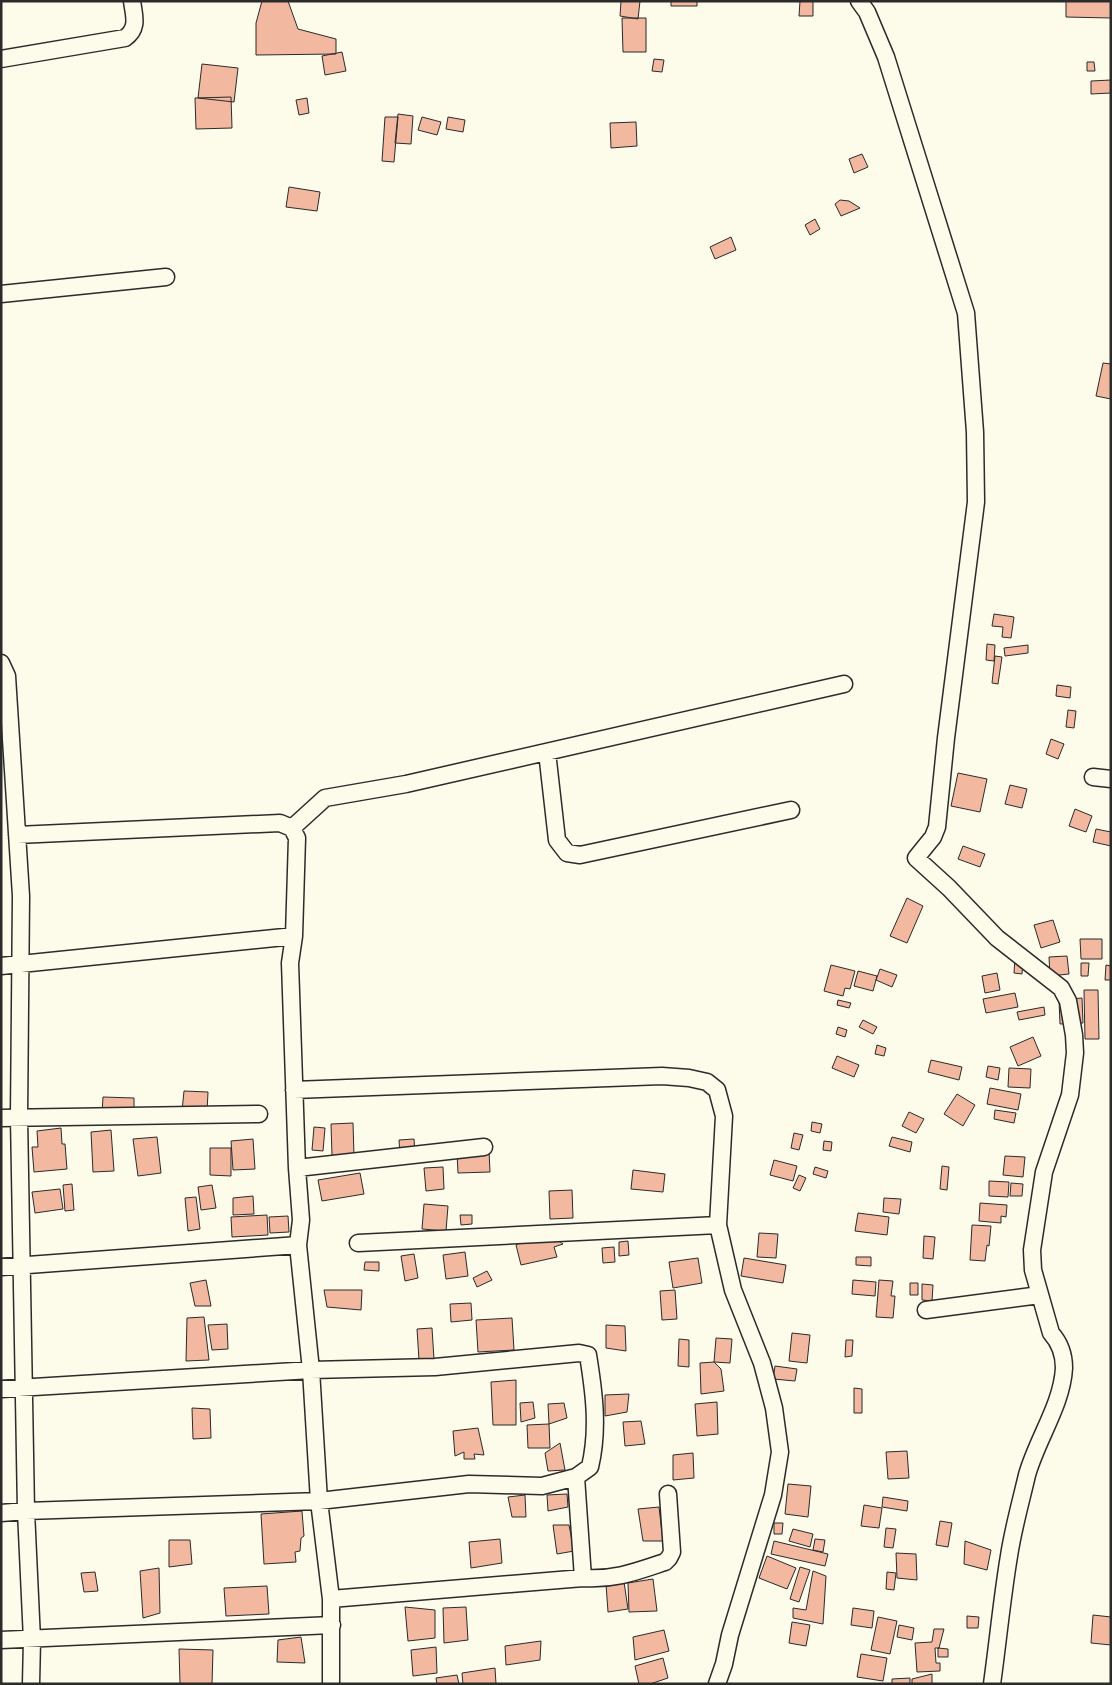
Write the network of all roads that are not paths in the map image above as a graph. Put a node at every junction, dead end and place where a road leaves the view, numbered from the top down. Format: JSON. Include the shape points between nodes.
{"nodes":[{"id":1,"x":132,"y":1,"type":"edge"},
{"id":2,"x":859,"y":1,"type":"edge"},
{"id":3,"x":1,"y":59,"type":"edge"},
{"id":4,"x":166,"y":278,"type":"dead end"},
{"id":5,"x":1,"y":294,"type":"edge"},
{"id":6,"x":1,"y":663,"type":"edge"},
{"id":7,"x":844,"y":684,"type":"dead end"},
{"id":8,"x":547,"y":752,"type":"junction"},
{"id":9,"x":1093,"y":777,"type":"dead end"},
{"id":10,"x":1111,"y":779,"type":"edge"},
{"id":11,"x":791,"y":810,"type":"dead end"},
{"id":12,"x":292,"y":828,"type":"junction"},
{"id":13,"x":17,"y":834,"type":"junction"},
{"id":14,"x":294,"y":936,"type":"junction"},
{"id":15,"x":20,"y":964,"type":"junction"},
{"id":16,"x":1,"y":966,"type":"edge"},
{"id":17,"x":294,"y":1090,"type":"junction"},
{"id":18,"x":259,"y":1114,"type":"dead end"},
{"id":19,"x":18,"y":1117,"type":"junction"},
{"id":20,"x":1,"y":1118,"type":"edge"},
{"id":21,"x":484,"y":1147,"type":"dead end"},
{"id":22,"x":297,"y":1168,"type":"junction"},
{"id":23,"x":718,"y":1225,"type":"junction"},
{"id":24,"x":358,"y":1242,"type":"dead end"},
{"id":25,"x":298,"y":1244,"type":"junction"},
{"id":26,"x":22,"y":1266,"type":"junction"},
{"id":27,"x":1,"y":1267,"type":"edge"},
{"id":28,"x":1040,"y":1295,"type":"junction"},
{"id":29,"x":926,"y":1310,"type":"dead end"},
{"id":30,"x":311,"y":1370,"type":"junction"},
{"id":31,"x":23,"y":1388,"type":"junction"},
{"id":32,"x":1,"y":1389,"type":"edge"},
{"id":33,"x":576,"y":1477,"type":"junction"},
{"id":34,"x":668,"y":1494,"type":"dead end"},
{"id":35,"x":319,"y":1501,"type":"junction"},
{"id":36,"x":26,"y":1511,"type":"junction"},
{"id":37,"x":1,"y":1513,"type":"edge"},
{"id":38,"x":583,"y":1578,"type":"junction"},
{"id":39,"x":331,"y":1600,"type":"junction"},
{"id":40,"x":332,"y":1625,"type":"junction"},
{"id":41,"x":1,"y":1640,"type":"edge"},
{"id":42,"x":32,"y":1640,"type":"junction"},
{"id":43,"x":31,"y":1684,"type":"edge"},
{"id":44,"x":332,"y":1684,"type":"edge"},
{"id":45,"x":717,"y":1684,"type":"edge"},
{"id":46,"x":992,"y":1684,"type":"edge"}],
"edges":[{"from":1,"to":3,"type":"street","via":[[135,23],[132,33],[125,38]]},
{"from":2,"to":28,"type":"street","via":[[886,57],[966,313],[975,432],[976,502],[937,827],[933,838],[916,858],[997,938],[1061,988],[1068,1001],[1074,1035],[1070,1095],[1044,1172],[1032,1250],[1033,1270]]},
{"from":4,"to":5,"type":"street"},
{"from":6,"to":13,"type":"street","via":[[7,676]]},
{"from":7,"to":8,"type":"street"},
{"from":8,"to":11,"type":"street","via":[[557,840],[567,853],[580,855]]},
{"from":8,"to":12,"type":"street","via":[[406,784],[325,798]]},
{"from":9,"to":10,"type":"street"},
{"from":12,"to":13,"type":"street","via":[[280,823]]},
{"from":12,"to":14,"type":"street","via":[[297,838]]},
{"from":13,"to":15,"type":"street","via":[[21,896]]},
{"from":14,"to":15,"type":"street"},
{"from":14,"to":17,"type":"street","via":[[290,963]]},
{"from":15,"to":16,"type":"street"},
{"from":15,"to":19,"type":"street"},
{"from":17,"to":22,"type":"street"},
{"from":17,"to":23,"type":"street","via":[[662,1076],[707,1082],[717,1090],[724,1116]]},
{"from":18,"to":19,"type":"street"},
{"from":19,"to":20,"type":"street"},
{"from":19,"to":26,"type":"street"},
{"from":21,"to":22,"type":"street"},
{"from":22,"to":25,"type":"street","via":[[301,1220]]},
{"from":23,"to":24,"type":"street"},
{"from":23,"to":45,"type":"street","via":[[733,1290],[762,1363],[774,1408],[780,1452],[773,1495]]},
{"from":25,"to":26,"type":"street"},
{"from":25,"to":30,"type":"street"},
{"from":26,"to":27,"type":"street"},
{"from":26,"to":31,"type":"street"},
{"from":28,"to":29,"type":"street"},
{"from":28,"to":46,"type":"street","via":[[1051,1333],[1063,1353],[1064,1368],[1060,1394],[1033,1455],[1011,1546]]},
{"from":30,"to":31,"type":"street"},
{"from":30,"to":33,"type":"street","via":[[435,1367],[579,1353],[588,1355],[595,1394],[595,1446],[590,1467]]},
{"from":30,"to":35,"type":"street"},
{"from":31,"to":32,"type":"street"},
{"from":31,"to":36,"type":"street"},
{"from":33,"to":35,"type":"street","via":[[542,1486],[469,1484]]},
{"from":33,"to":38,"type":"street"},
{"from":34,"to":38,"type":"street","via":[[672,1552],[665,1562],[623,1576]]},
{"from":35,"to":36,"type":"street"},
{"from":35,"to":39,"type":"street"},
{"from":36,"to":37,"type":"street"},
{"from":36,"to":42,"type":"street"},
{"from":38,"to":39,"type":"street"},
{"from":39,"to":40,"type":"street"},
{"from":40,"to":42,"type":"street"},
{"from":40,"to":44,"type":"street"},
{"from":41,"to":42,"type":"street"},
{"from":42,"to":43,"type":"street"}]}
